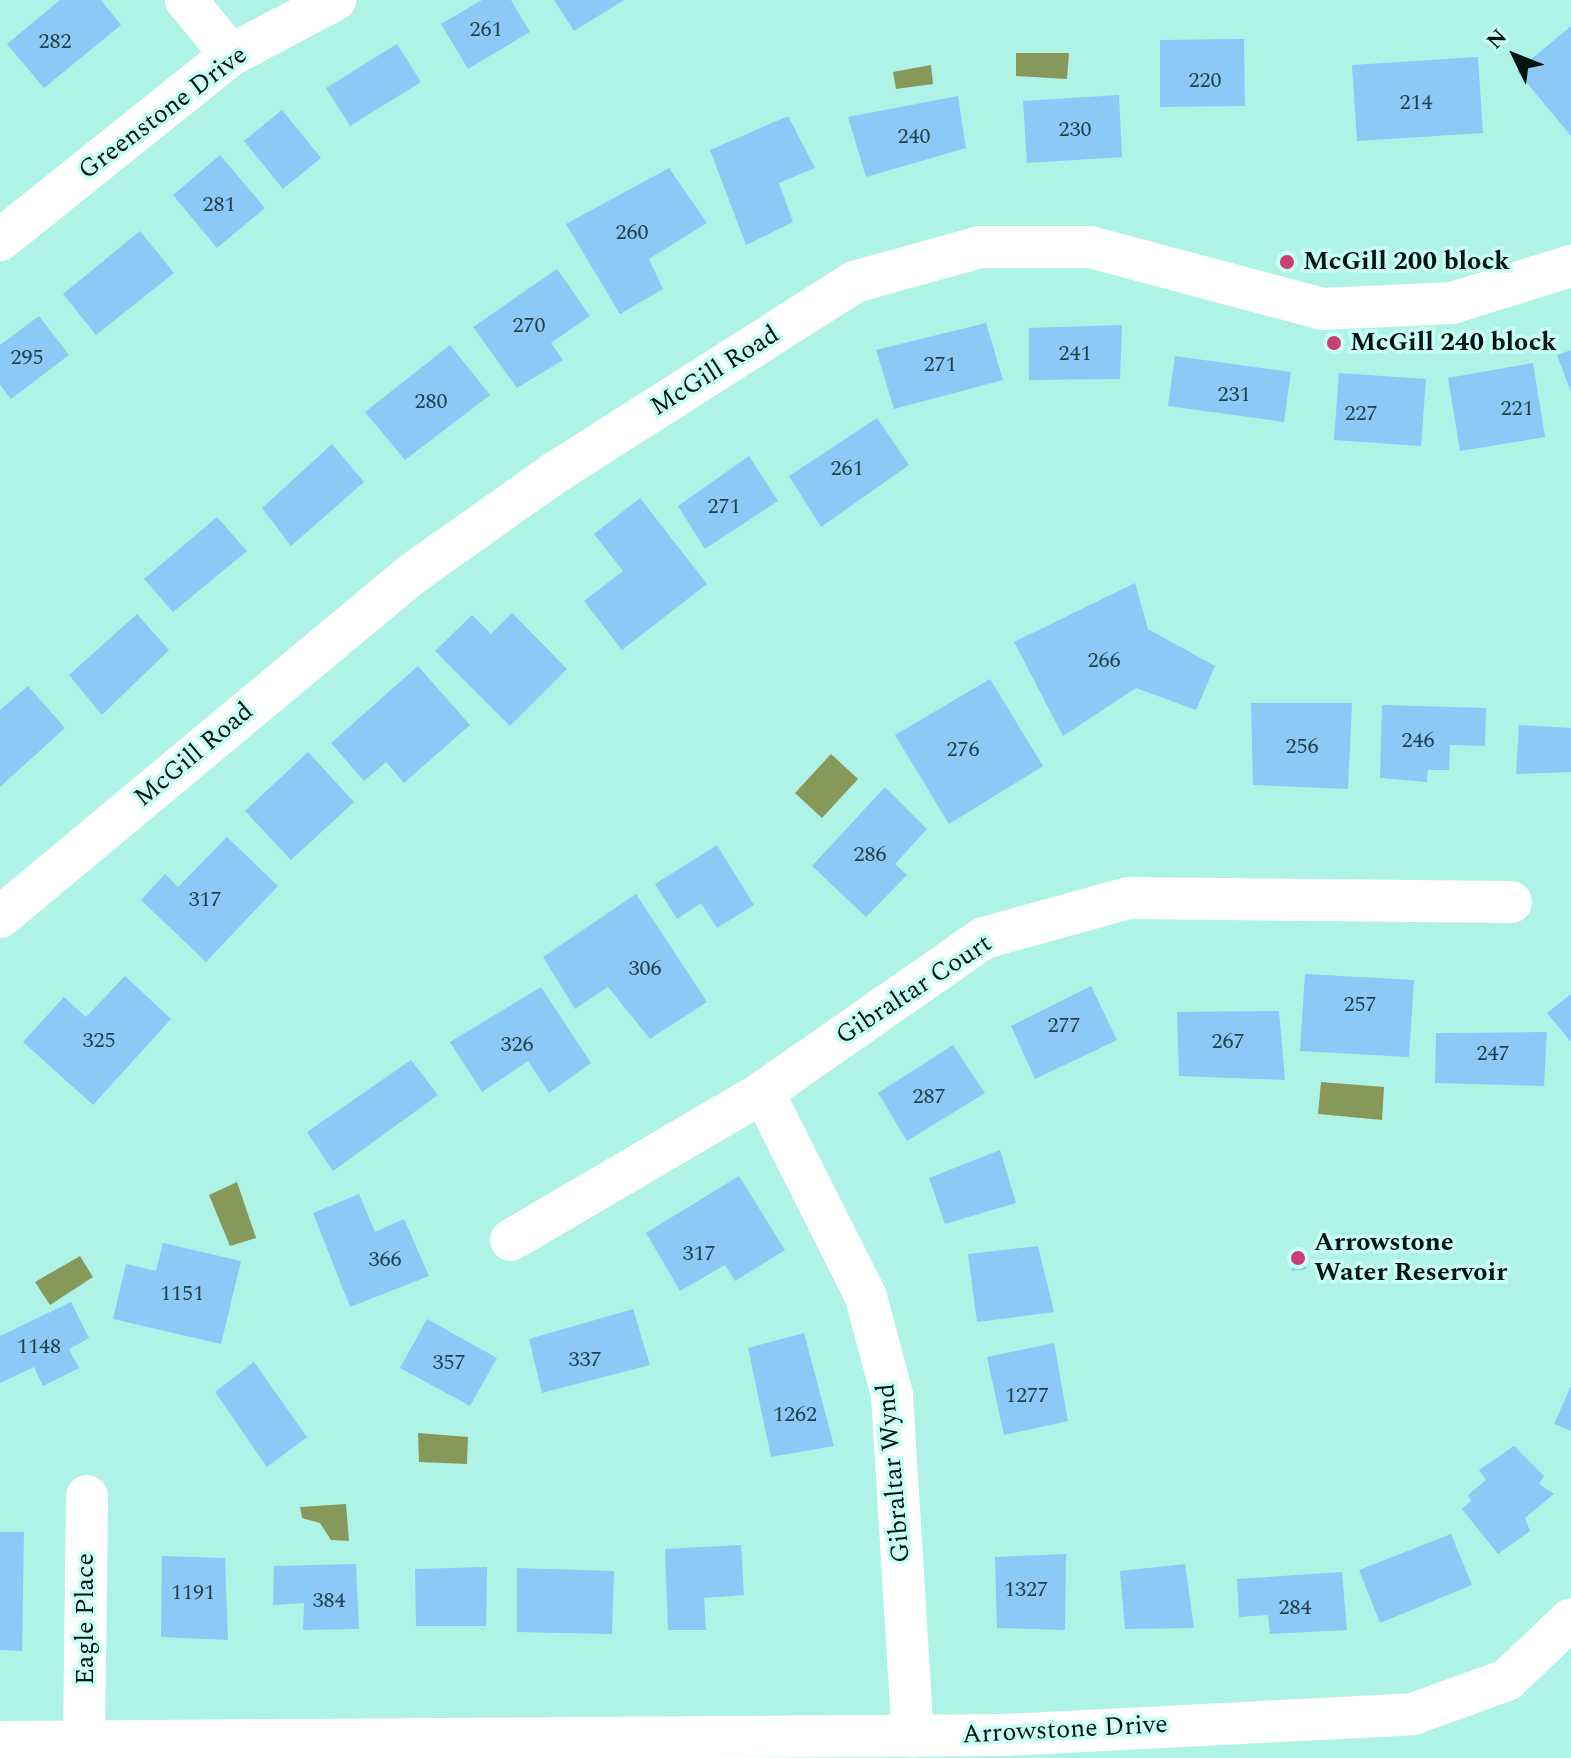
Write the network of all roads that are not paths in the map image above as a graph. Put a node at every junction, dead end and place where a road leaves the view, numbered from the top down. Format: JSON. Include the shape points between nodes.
{"nodes":[{"id":1,"x":186,"y":0,"type":"edge"},
{"id":2,"x":335,"y":0,"type":"edge"},
{"id":3,"x":231,"y":55,"type":"junction"},
{"id":4,"x":0,"y":240,"type":"edge"},
{"id":5,"x":1571,"y":266,"type":"edge"},
{"id":6,"x":1511,"y":902,"type":"dead end"},
{"id":7,"x":0,"y":917,"type":"edge"},
{"id":8,"x":763,"y":1092,"type":"junction"},
{"id":9,"x":511,"y":1240,"type":"dead end"},
{"id":10,"x":87,"y":1496,"type":"dead end"},
{"id":11,"x":1571,"y":1619,"type":"edge"},
{"id":12,"x":913,"y":1736,"type":"junction"},
{"id":13,"x":84,"y":1741,"type":"junction"},
{"id":14,"x":0,"y":1742,"type":"edge"}],
"edges":[{"from":1,"to":3,"type":"street"},
{"from":2,"to":3,"type":"street","name":"Greenstone Drive"},
{"from":3,"to":4,"type":"street","name":"Greenstone Drive"},
{"from":5,"to":7,"type":"street","name":"McGill Road","via":[[1452,303],[1323,309],[1090,247],[980,247],[854,282],[553,474],[412,574]]},
{"from":6,"to":8,"type":"street","name":"Gibraltar Court","via":[[1128,898],[984,938]]},
{"from":8,"to":9,"type":"street","name":"Gibraltar Court"},
{"from":8,"to":12,"type":"street","name":"Gibraltar Wynd","via":[[866,1297],[892,1395]]},
{"from":10,"to":13,"type":"street","name":"Eagle Place"},
{"from":11,"to":12,"type":"street","name":"Arrowstone Drive","via":[[1507,1680],[1413,1714]]},
{"from":12,"to":13,"type":"street","name":"Arrowstone Drive"},
{"from":13,"to":14,"type":"street","name":"Arrowstone Drive"}]}
